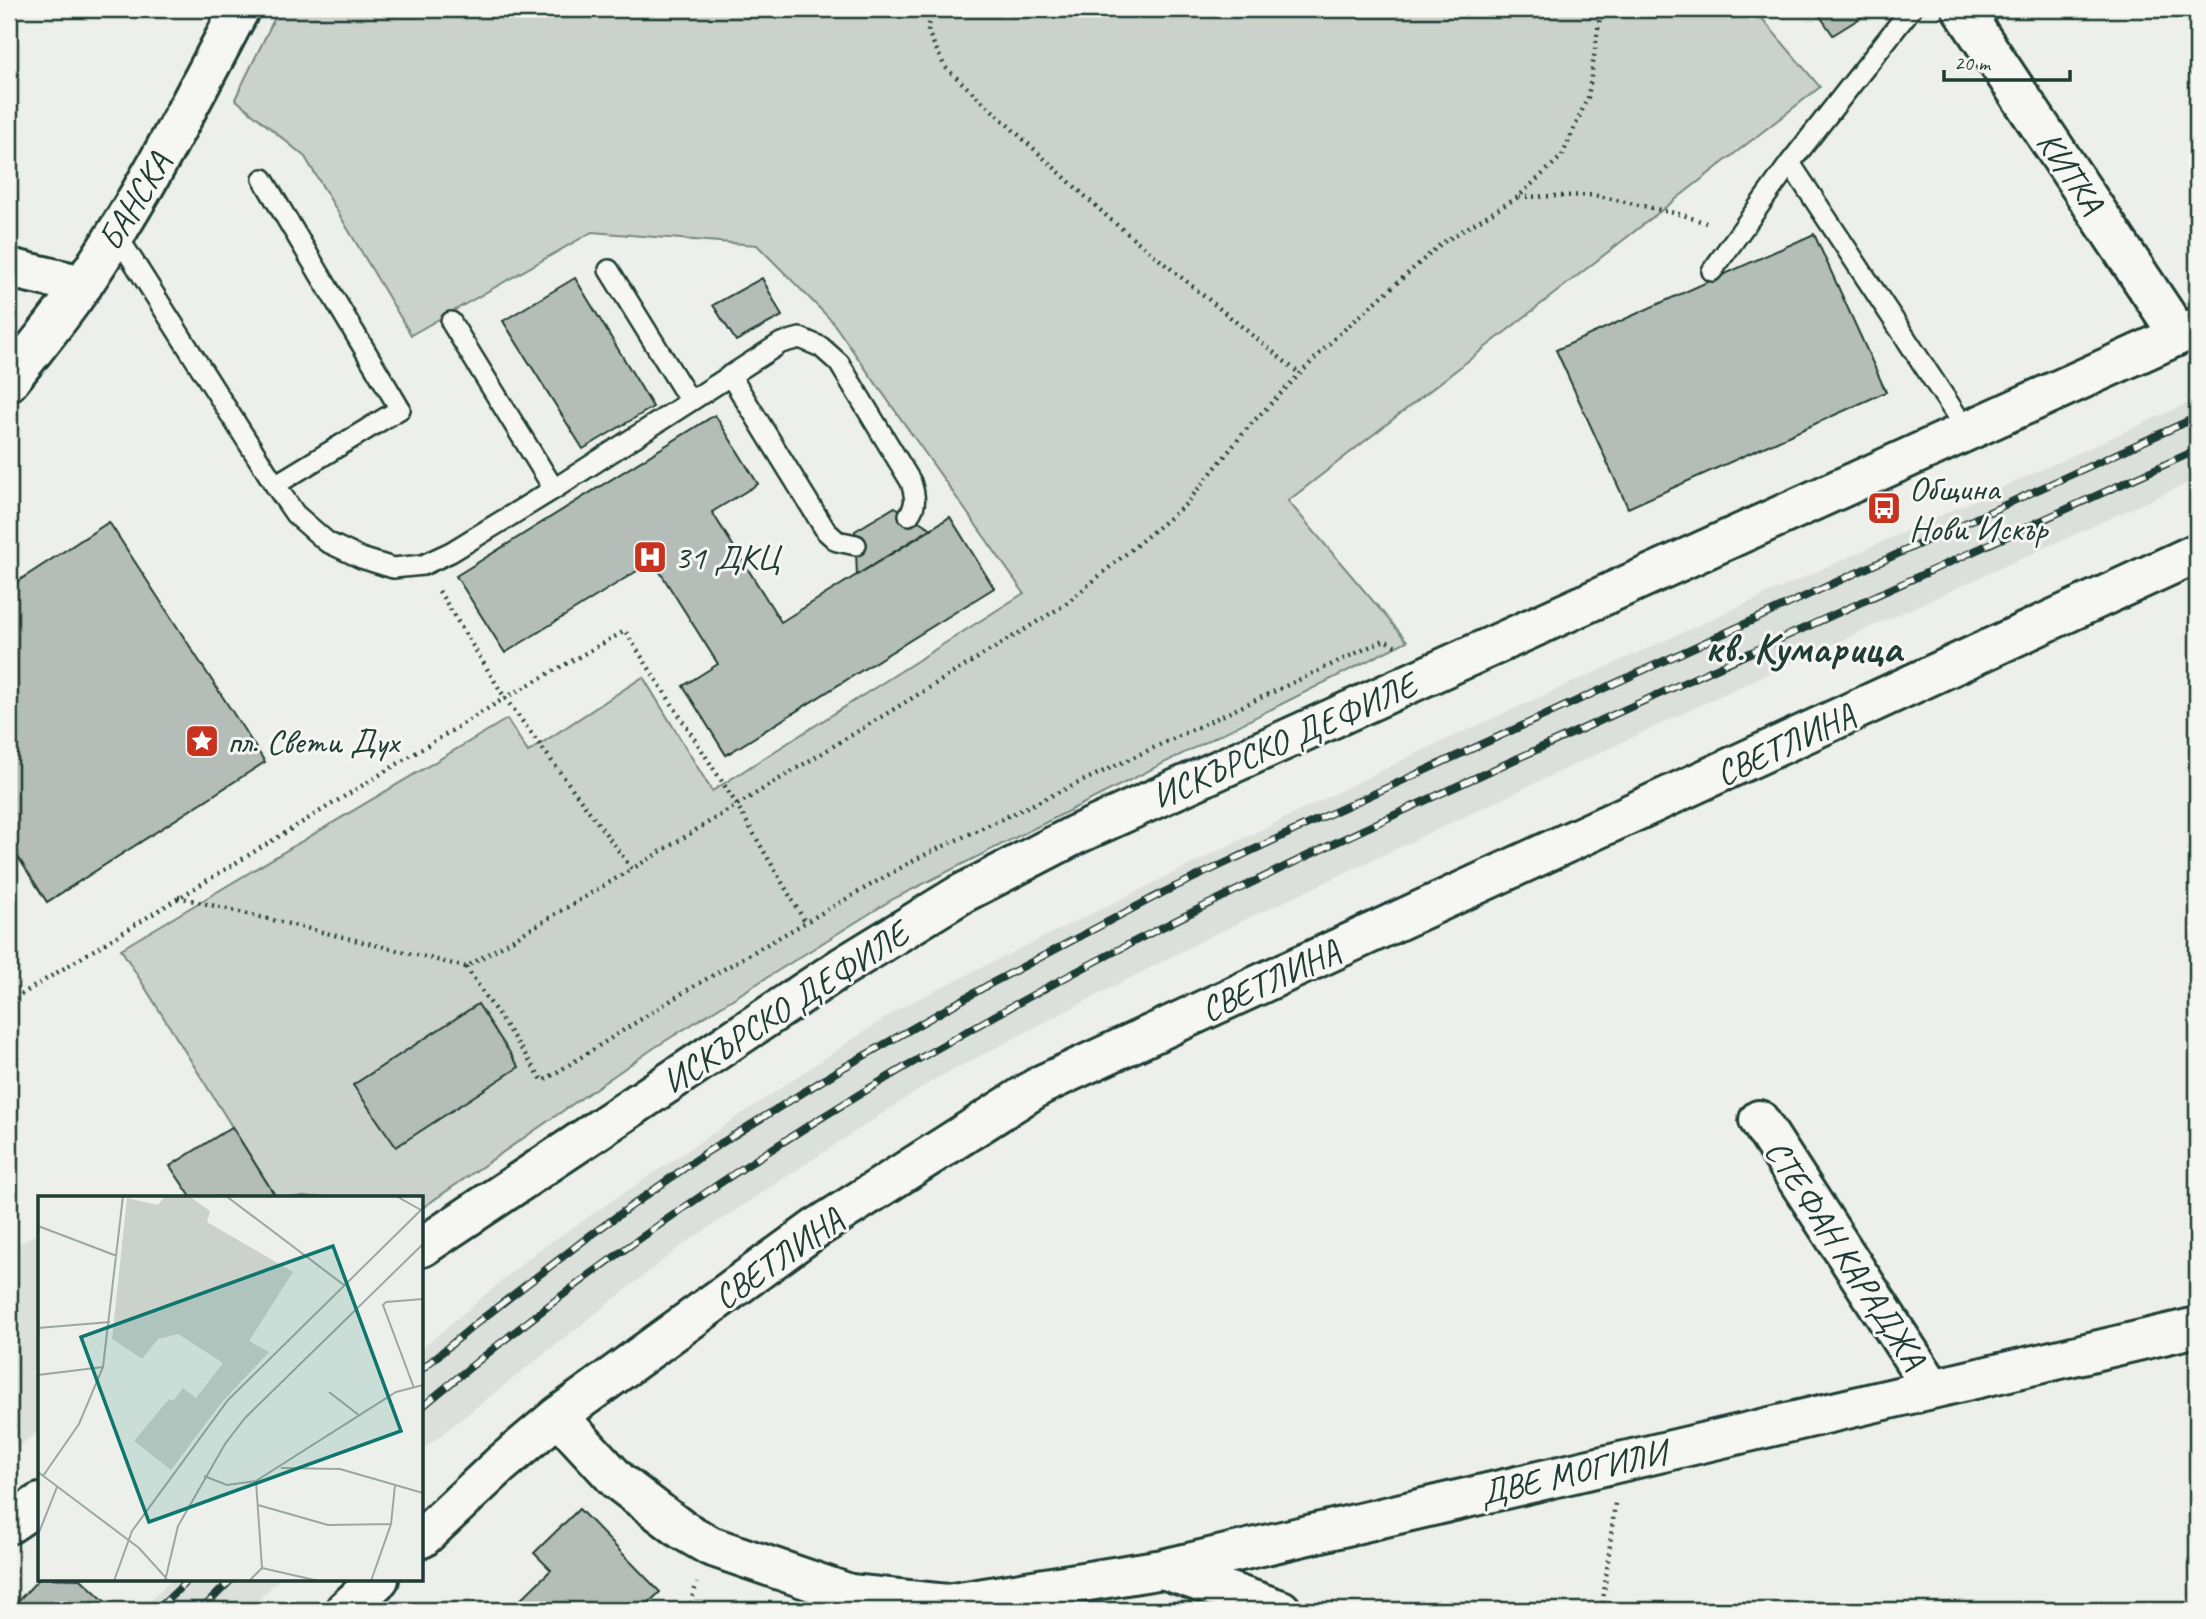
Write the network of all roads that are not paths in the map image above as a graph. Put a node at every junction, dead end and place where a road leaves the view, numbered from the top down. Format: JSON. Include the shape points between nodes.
{"nodes":[{"id":1,"x":240,"y":9,"type":"edge"},
{"id":2,"x":1911,"y":9,"type":"edge"},
{"id":3,"x":1976,"y":15,"type":"edge"},
{"id":4,"x":1790,"y":163,"type":"junction"},
{"id":5,"x":263,"y":179,"type":"dead end"},
{"id":6,"x":116,"y":234,"type":"junction"},
{"id":7,"x":9,"y":268,"type":"edge"},
{"id":8,"x":609,"y":270,"type":"dead end"},
{"id":9,"x":1712,"y":271,"type":"dead end"},
{"id":10,"x":83,"y":285,"type":"junction"},
{"id":11,"x":451,"y":322,"type":"dead end"},
{"id":12,"x":2188,"y":331,"type":"edge"},
{"id":13,"x":730,"y":375,"type":"junction"},
{"id":14,"x":9,"y":381,"type":"edge"},
{"id":15,"x":690,"y":401,"type":"junction"},
{"id":16,"x":1967,"y":431,"type":"junction"},
{"id":17,"x":275,"y":485,"type":"junction"},
{"id":18,"x":554,"y":489,"type":"junction"},
{"id":19,"x":909,"y":515,"type":"dead end"},
{"id":20,"x":856,"y":545,"type":"dead end"},
{"id":21,"x":2197,"y":553,"type":"edge"},
{"id":22,"x":1759,"y":1121,"type":"dead end"},
{"id":23,"x":424,"y":1246,"type":"edge"},
{"id":24,"x":2197,"y":1326,"type":"edge"},
{"id":25,"x":1932,"y":1388,"type":"junction"},
{"id":26,"x":558,"y":1416,"type":"junction"},
{"id":27,"x":38,"y":1504,"type":"edge"},
{"id":28,"x":9,"y":1524,"type":"edge"},
{"id":29,"x":424,"y":1536,"type":"edge"},
{"id":30,"x":1163,"y":1569,"type":"junction"},
{"id":31,"x":378,"y":1580,"type":"edge"},
{"id":32,"x":946,"y":1607,"type":"edge"},
{"id":33,"x":345,"y":1610,"type":"edge"},
{"id":34,"x":1280,"y":1610,"type":"edge"}],
"edges":[{"from":1,"to":6,"type":"street","name":"БАНСКА"},
{"from":2,"to":4,"type":"lane"},
{"from":3,"to":12,"type":"street","name":"КИТКА"},
{"from":4,"to":9,"type":"lane"},
{"from":4,"to":16,"type":"lane"},
{"from":5,"to":17,"type":"lane","via":[[400,409]]},
{"from":6,"to":10,"type":"street","name":"БАНСКА"},
{"from":6,"to":17,"type":"lane"},
{"from":7,"to":10,"type":"street"},
{"from":8,"to":15,"type":"lane"},
{"from":10,"to":14,"type":"street","name":"БАНСКА"},
{"from":11,"to":18,"type":"lane"},
{"from":12,"to":16,"type":"street","name":"ИСКЪРСКО ДЕФИЛЕ"},
{"from":13,"to":15,"type":"lane"},
{"from":13,"to":19,"type":"lane","via":[[781,343],[800,338],[821,347],[839,363],[911,482],[915,495]]},
{"from":13,"to":20,"type":"lane","via":[[826,531],[837,541]]},
{"from":15,"to":18,"type":"lane"},
{"from":16,"to":23,"type":"street","name":"ИСКЪРСКО ДЕФИЛЕ","via":[[1075,835],[961,894],[842,967]]},
{"from":17,"to":18,"type":"lane","via":[[295,514],[327,542],[393,568],[423,565],[451,552]]},
{"from":21,"to":26,"type":"street","name":"СВЕТЛИНА","via":[[1041,1084],[815,1229]]},
{"from":22,"to":25,"type":"street","name":"СТЕФАН КАРАДЖА"},
{"from":24,"to":25,"type":"street","name":"ДВЕ МОГИЛИ"},
{"from":25,"to":30,"type":"street","name":"ДВЕ МОГИЛИ"},
{"from":26,"to":29,"type":"street","name":"СВЕТЛИНА"},
{"from":26,"to":32,"type":"street","name":"ДВЕ МОГИЛИ","via":[[618,1481],[710,1546],[850,1594]]},
{"from":27,"to":28,"type":"street"},
{"from":30,"to":32,"type":"street","name":"ДВЕ МОГИЛИ"},
{"from":30,"to":34,"type":"street"},
{"from":31,"to":33,"type":"street"}]}
